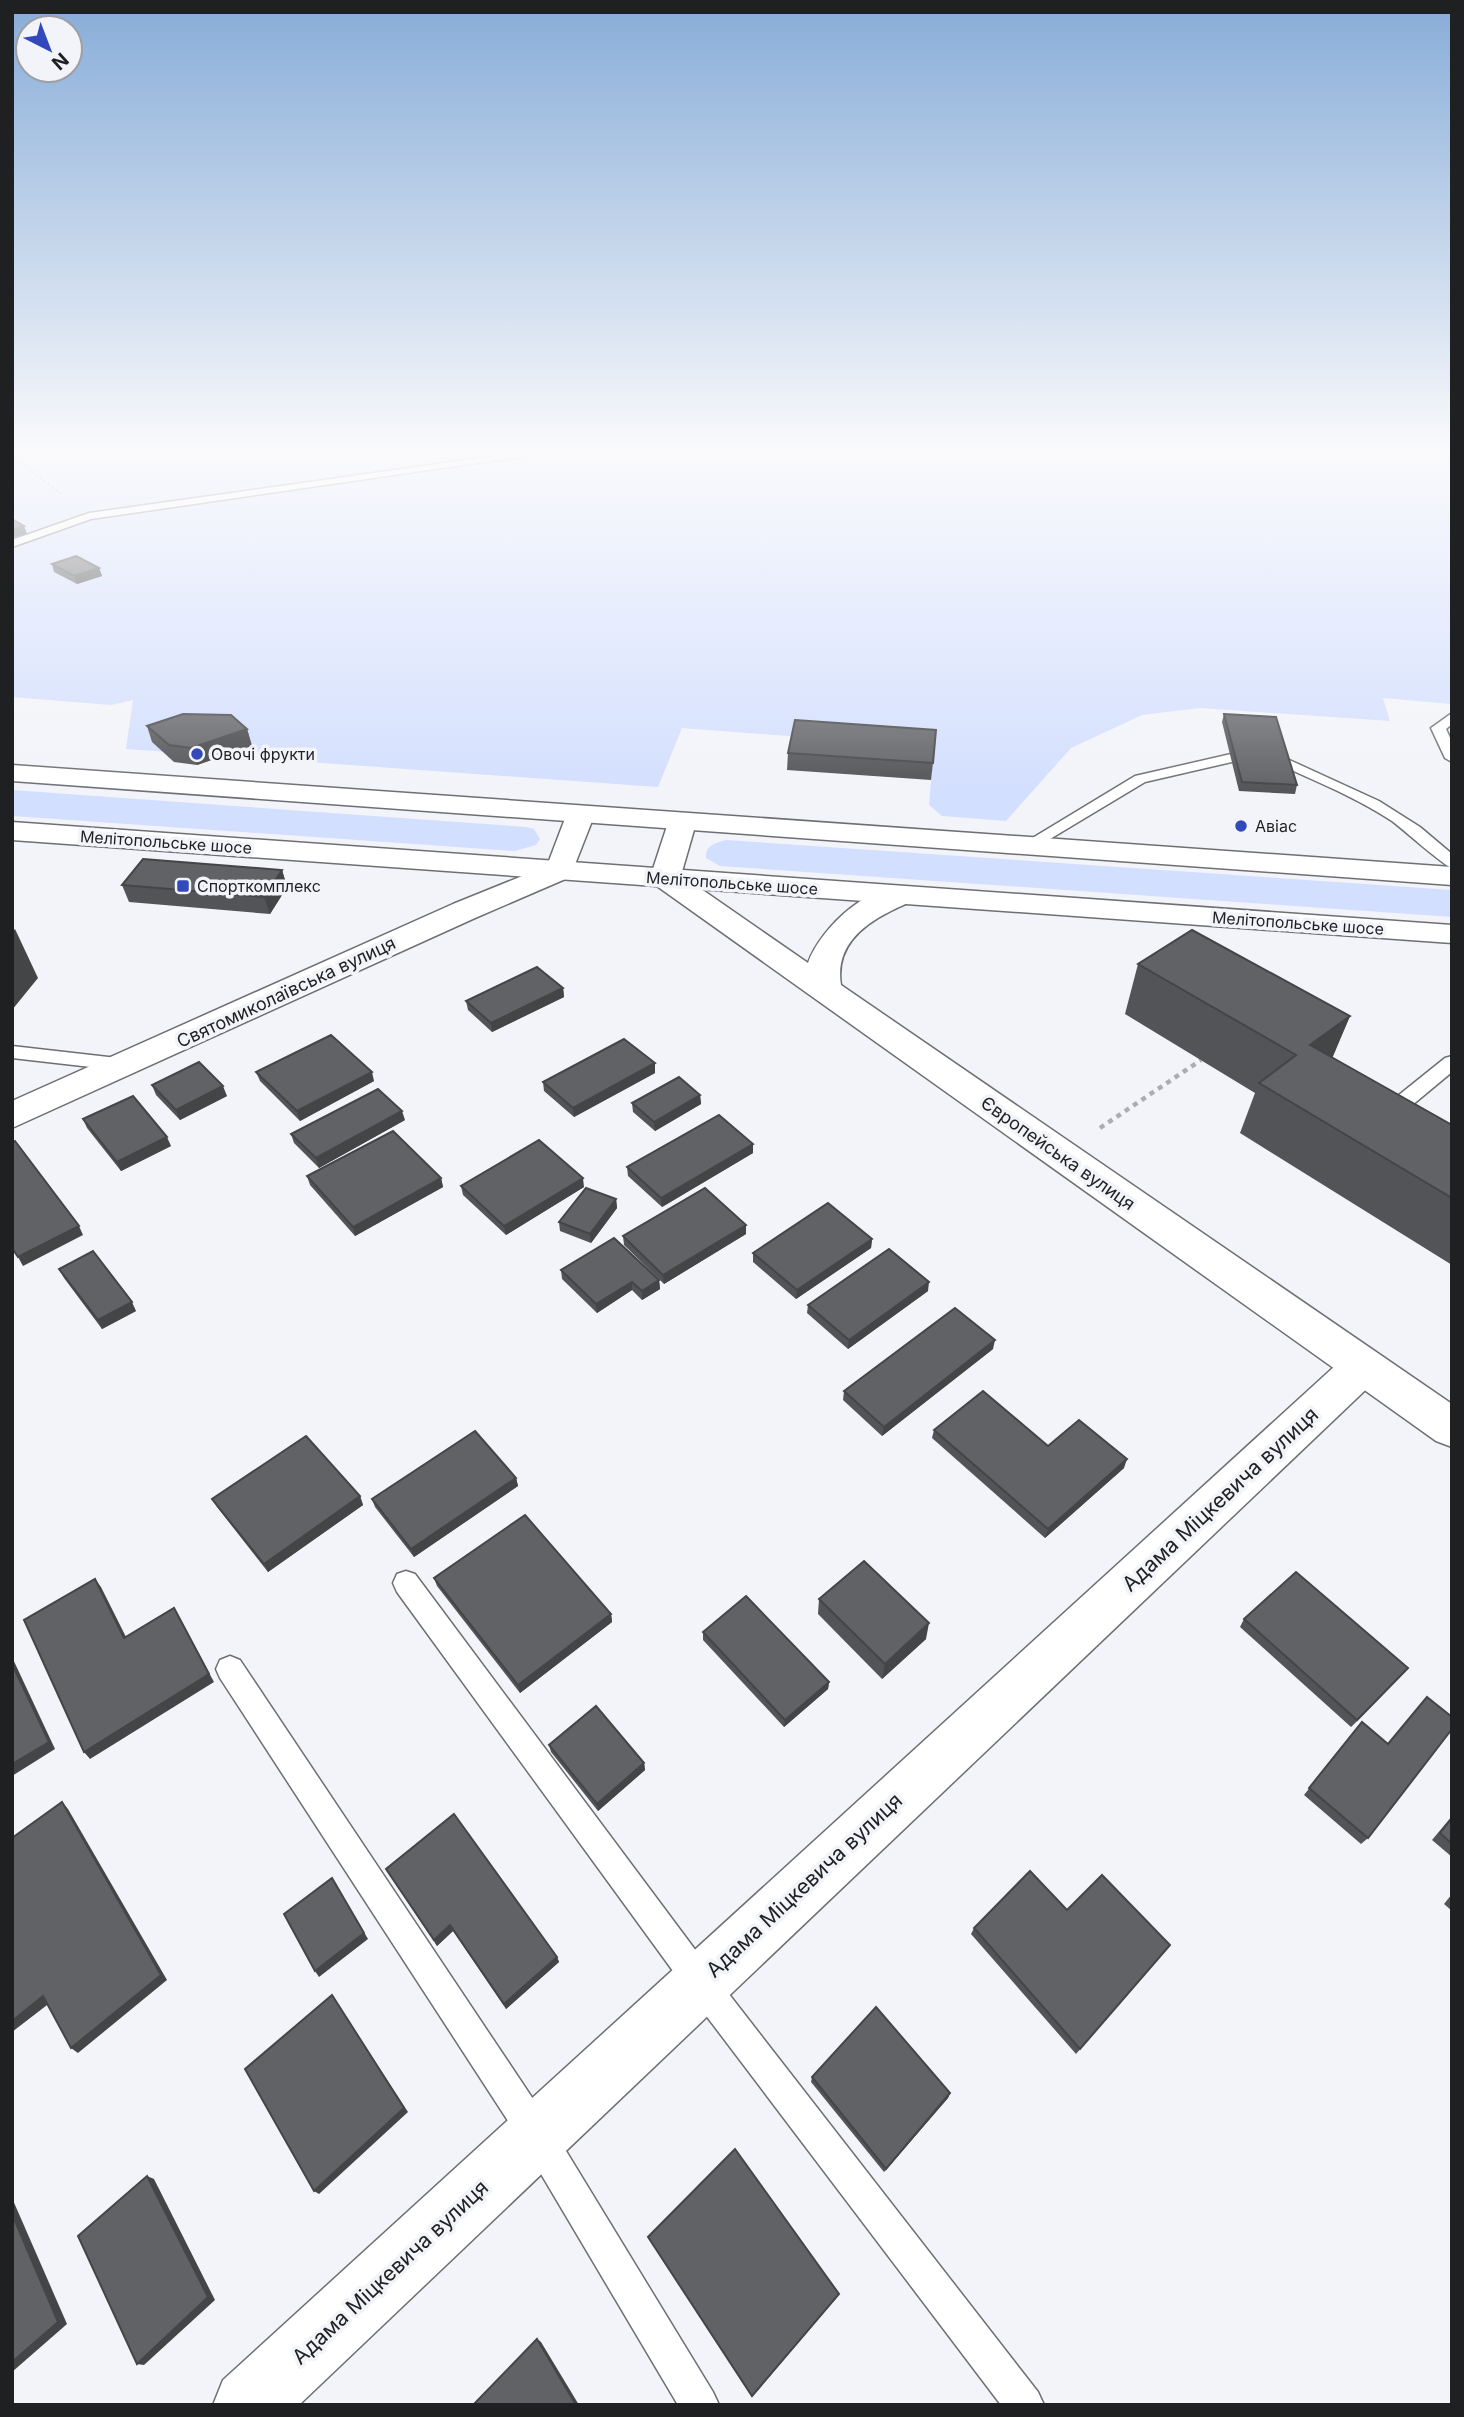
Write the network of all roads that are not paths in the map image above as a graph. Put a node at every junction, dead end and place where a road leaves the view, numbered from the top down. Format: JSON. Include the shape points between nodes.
{"nodes":[{"id":1,"x":1452,"y":717,"type":"edge"},
{"id":2,"x":1231,"y":758,"type":"edge"},
{"id":3,"x":1452,"y":758,"type":"edge"},
{"id":4,"x":1285,"y":762,"type":"edge"},
{"id":5,"x":12,"y":774,"type":"edge"},
{"id":6,"x":580,"y":816,"type":"junction"},
{"id":7,"x":682,"y":823,"type":"junction"},
{"id":8,"x":12,"y":831,"type":"edge"},
{"id":9,"x":1029,"y":845,"type":"junction"},
{"id":10,"x":1452,"y":863,"type":"edge"},
{"id":11,"x":560,"y":871,"type":"junction"},
{"id":12,"x":1452,"y":876,"type":"edge"},
{"id":13,"x":665,"y":878,"type":"junction"},
{"id":14,"x":902,"y":894,"type":"junction"},
{"id":15,"x":1452,"y":934,"type":"edge"},
{"id":16,"x":826,"y":991,"type":"junction"},
{"id":17,"x":12,"y":1052,"type":"edge"},
{"id":18,"x":1452,"y":1062,"type":"edge"},
{"id":19,"x":128,"y":1065,"type":"junction"},
{"id":20,"x":12,"y":1116,"type":"edge"},
{"id":21,"x":1420,"y":1128,"type":"edge"},
{"id":22,"x":1362,"y":1367,"type":"junction"},
{"id":23,"x":1452,"y":1428,"type":"edge"},
{"id":24,"x":406,"y":1583,"type":"dead end"},
{"id":25,"x":230,"y":1668,"type":"dead end"},
{"id":26,"x":700,"y":1982,"type":"junction"},
{"id":27,"x":537,"y":2135,"type":"junction"},
{"id":28,"x":248,"y":2405,"type":"edge"},
{"id":29,"x":700,"y":2405,"type":"edge"},
{"id":30,"x":1025,"y":2405,"type":"edge"}],
"edges":[{"from":1,"to":3,"type":"lane","via":[[1438,728]]},
{"from":2,"to":9,"type":"lane","via":[[1140,779]]},
{"from":4,"to":10,"type":"lane","via":[[1382,806],[1432,841]]},
{"from":5,"to":6,"type":"main road"},
{"from":6,"to":7,"type":"main road"},
{"from":6,"to":11,"type":"main road"},
{"from":7,"to":9,"type":"main road"},
{"from":7,"to":13,"type":"main road"},
{"from":8,"to":11,"type":"main road","name":"Мелітопольське шосе"},
{"from":9,"to":12,"type":"main road"},
{"from":11,"to":13,"type":"main road","name":"Мелітопольське шосе"},
{"from":11,"to":19,"type":"main road","name":"Святомиколаївська вулиця"},
{"from":13,"to":14,"type":"main road","name":"Мелітопольське шосе"},
{"from":13,"to":16,"type":"main road","name":"Європейська вулиця"},
{"from":14,"to":15,"type":"main road","name":"Мелітопольське шосе"},
{"from":14,"to":16,"type":"main road","via":[[853,919],[835,937],[823,966]]},
{"from":16,"to":22,"type":"main road","name":"Європейська вулиця"},
{"from":17,"to":19,"type":"lane"},
{"from":18,"to":21,"type":"lane","via":[[1391,1112]]},
{"from":19,"to":20,"type":"main road","name":"Святомиколаївська вулиця"},
{"from":22,"to":23,"type":"main road","name":"Європейська вулиця"},
{"from":22,"to":26,"type":"main road","name":"Адама Міцкевича вулиця"},
{"from":24,"to":26,"type":"lane"},
{"from":25,"to":27,"type":"lane"},
{"from":26,"to":27,"type":"main road","name":"Адама Міцкевича вулиця"},
{"from":26,"to":30,"type":"lane"},
{"from":27,"to":28,"type":"main road","name":"Адама Міцкевича вулиця"},
{"from":27,"to":29,"type":"lane"}]}
